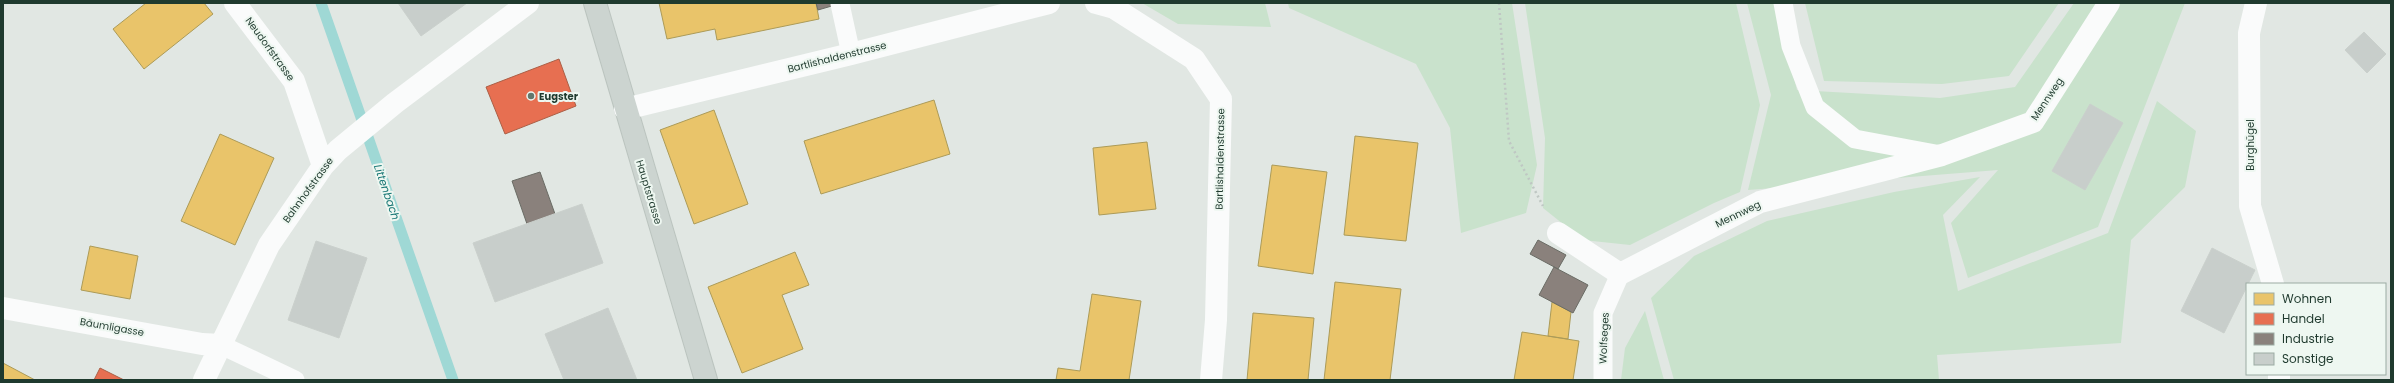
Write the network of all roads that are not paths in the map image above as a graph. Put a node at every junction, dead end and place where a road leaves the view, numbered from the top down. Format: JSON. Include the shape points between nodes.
{"nodes":[{"id":1,"x":235,"y":3,"type":"edge"},
{"id":2,"x":528,"y":3,"type":"edge"},
{"id":3,"x":595,"y":3,"type":"edge"},
{"id":4,"x":1049,"y":3,"type":"edge"},
{"id":5,"x":1096,"y":3,"type":"edge"},
{"id":6,"x":1783,"y":3,"type":"edge"},
{"id":7,"x":2109,"y":3,"type":"edge"},
{"id":8,"x":2256,"y":3,"type":"edge"},
{"id":9,"x":840,"y":4,"type":"edge"},
{"id":10,"x":850,"y":54,"type":"junction"},
{"id":11,"x":624,"y":109,"type":"junction"},
{"id":12,"x":1942,"y":155,"type":"junction"},
{"id":13,"x":331,"y":158,"type":"junction"},
{"id":14,"x":1558,"y":233,"type":"road end"},
{"id":15,"x":1620,"y":274,"type":"junction"},
{"id":16,"x":2273,"y":283,"type":"edge"},
{"id":17,"x":3,"y":308,"type":"edge"},
{"id":18,"x":221,"y":345,"type":"junction"},
{"id":19,"x":204,"y":380,"type":"edge"},
{"id":20,"x":295,"y":380,"type":"edge"},
{"id":21,"x":706,"y":380,"type":"edge"},
{"id":22,"x":1211,"y":380,"type":"edge"},
{"id":23,"x":1603,"y":380,"type":"edge"}],
"edges":[{"from":1,"to":13,"type":"street","name":"Neudorfstrasse","via":[[294,81]]},
{"from":2,"to":13,"type":"street","name":"Bahnhofstrasse","via":[[395,103]]},
{"from":3,"to":11,"type":"main road","name":"Hauptstrasse"},
{"from":4,"to":10,"type":"street","name":"Bartlishaldenstrasse"},
{"from":5,"to":22,"type":"street","name":"Bartlishaldenstrasse","via":[[1114,8],[1194,59],[1221,99],[1216,320]]},
{"from":6,"to":12,"type":"lane","via":[[1791,46],[1815,107],[1855,139]]},
{"from":7,"to":12,"type":"street","name":"Mennweg","via":[[2033,122]]},
{"from":8,"to":16,"type":"street","name":"Burghügel","via":[[2249,33],[2250,206]]},
{"from":9,"to":10,"type":"lane"},
{"from":10,"to":11,"type":"street","name":"Bartlishaldenstrasse"},
{"from":11,"to":21,"type":"main road","name":"Hauptstrasse"},
{"from":12,"to":15,"type":"street","name":"Mennweg","via":[[1760,202]]},
{"from":13,"to":18,"type":"street","name":"Bahnhofstrasse","via":[[269,245]]},
{"from":14,"to":15,"type":"street"},
{"from":15,"to":23,"type":"lane","name":"Wolfseges","via":[[1603,313]]},
{"from":17,"to":18,"type":"street","name":"Bäumligasse","via":[[202,344]]},
{"from":18,"to":19,"type":"street","name":"Bahnhofstrasse"},
{"from":18,"to":20,"type":"lane"}]}
